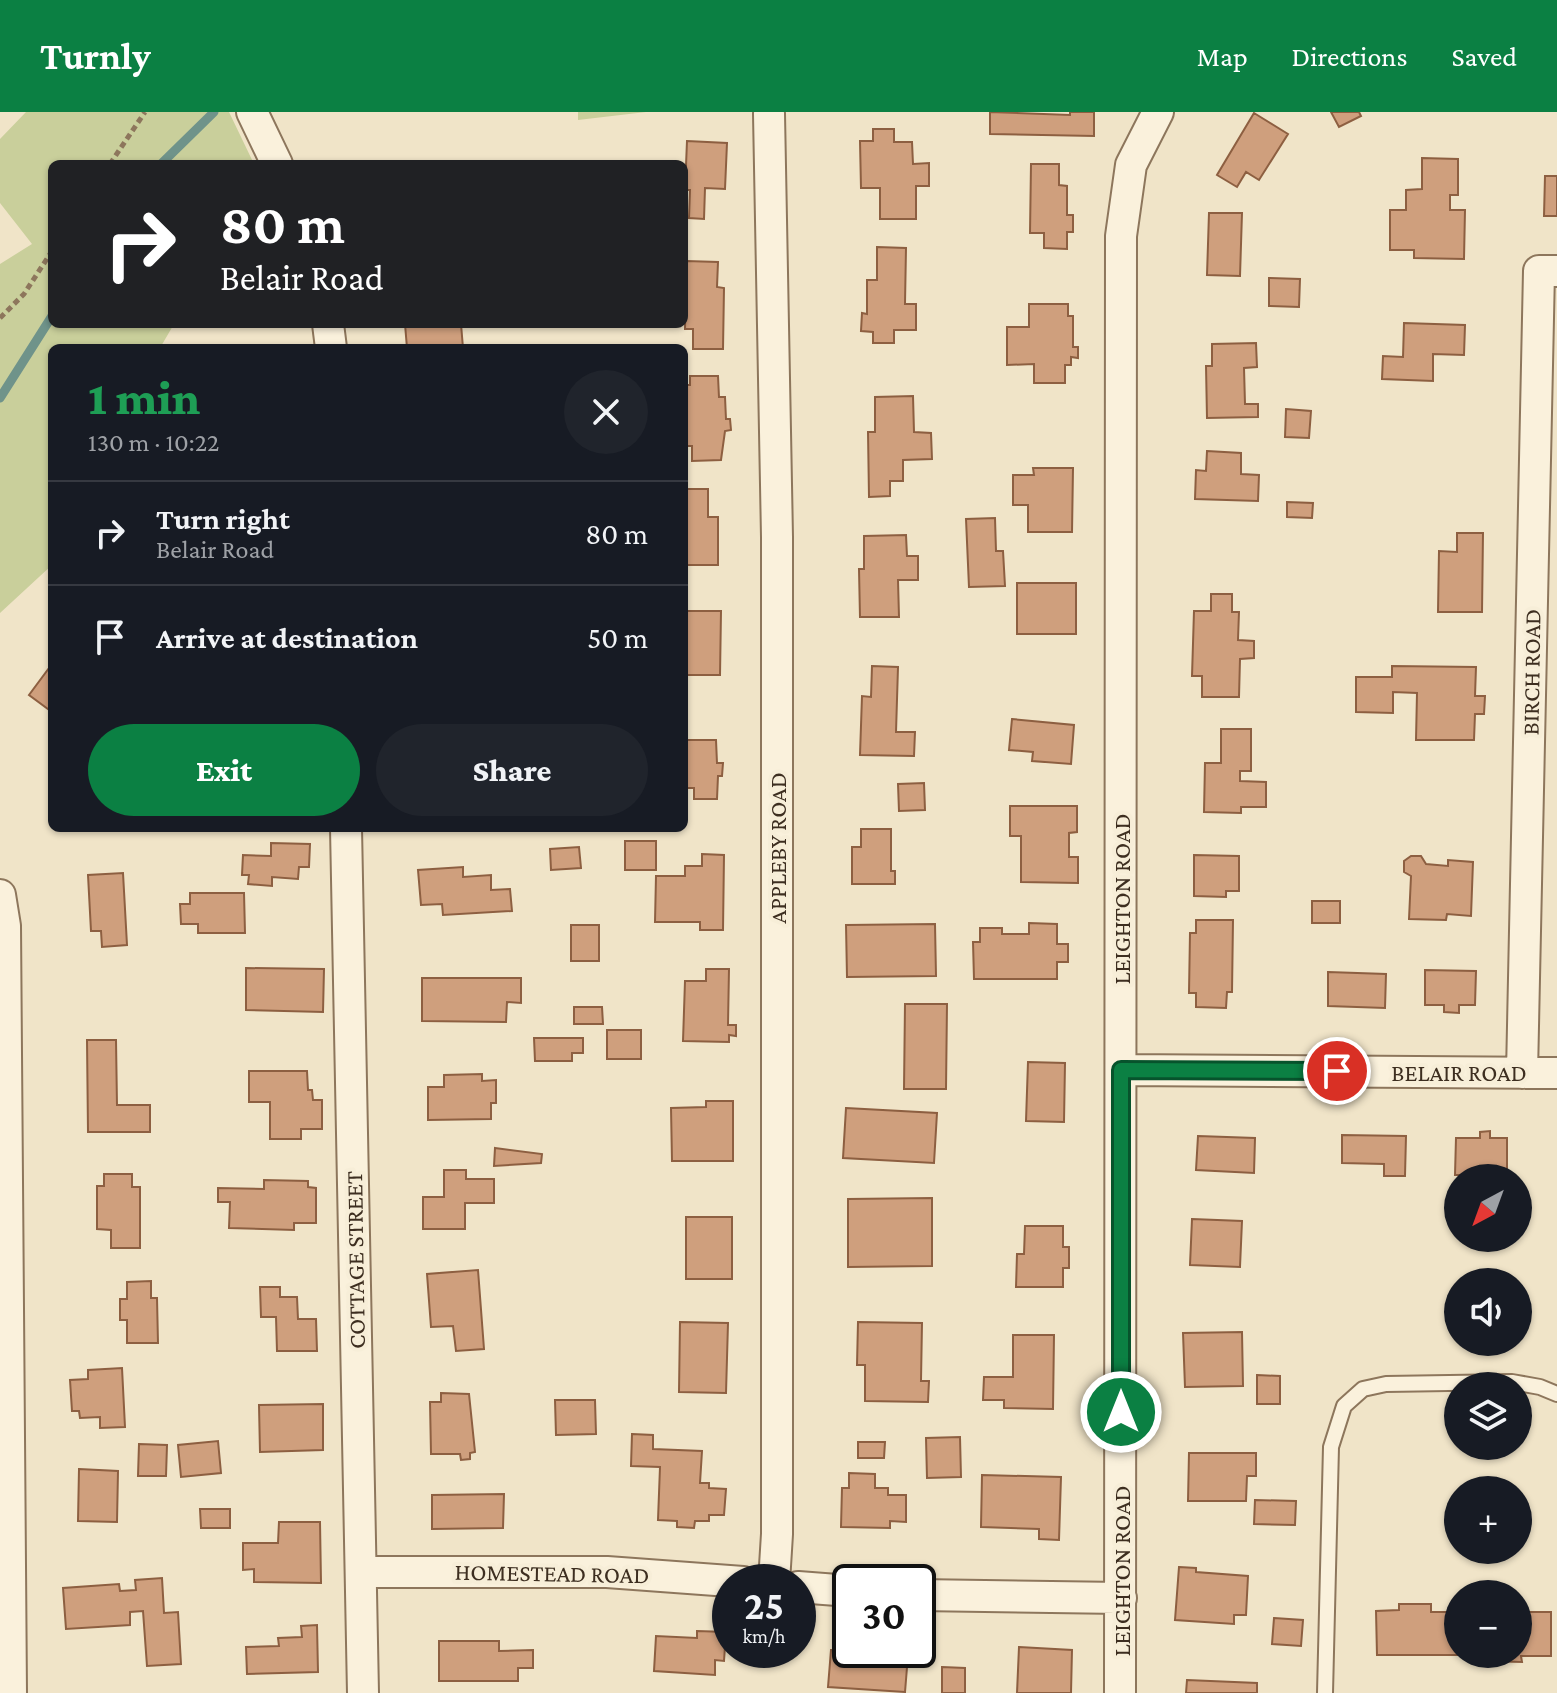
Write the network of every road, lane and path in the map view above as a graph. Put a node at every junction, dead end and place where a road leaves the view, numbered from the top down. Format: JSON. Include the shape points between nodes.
{"nodes":[{"id":1,"x":145,"y":112,"type":"edge"},
{"id":2,"x":252,"y":112,"type":"edge"},
{"id":3,"x":1158,"y":112,"type":"edge"},
{"id":4,"x":769,"y":114,"type":"dead end"},
{"id":5,"x":113,"y":160,"type":"edge"},
{"id":6,"x":275,"y":160,"type":"edge"},
{"id":7,"x":48,"y":257,"type":"edge"},
{"id":8,"x":1548,"y":271,"type":"edge"},
{"id":9,"x":0,"y":318,"type":"edge"},
{"id":10,"x":1544,"y":670,"type":"edge"},
{"id":11,"x":346,"y":832,"type":"edge"},
{"id":12,"x":0,"y":895,"type":"edge"},
{"id":13,"x":1121,"y":1070,"type":"junction"},
{"id":14,"x":1522,"y":1073,"type":"junction"},
{"id":15,"x":1557,"y":1073,"type":"edge"},
{"id":16,"x":1557,"y":1394,"type":"edge"},
{"id":17,"x":775,"y":1564,"type":"edge"},
{"id":18,"x":361,"y":1572,"type":"junction"},
{"id":19,"x":712,"y":1580,"type":"edge"},
{"id":20,"x":936,"y":1595,"type":"edge"},
{"id":21,"x":1121,"y":1598,"type":"junction"},
{"id":22,"x":11,"y":1693,"type":"edge"},
{"id":23,"x":363,"y":1693,"type":"edge"},
{"id":24,"x":1120,"y":1693,"type":"edge"},
{"id":25,"x":1325,"y":1693,"type":"edge"}],
"edges":[{"from":1,"to":5,"type":"path"},
{"from":2,"to":6,"type":"street"},
{"from":3,"to":13,"type":"street","name":"LEIGHTON ROAD","via":[[1131,165],[1121,236]]},
{"from":4,"to":17,"type":"street","name":"APPLEBY ROAD","via":[[777,537]]},
{"from":7,"to":9,"type":"path"},
{"from":8,"to":10,"type":"street","name":"BIRCH ROAD"},
{"from":10,"to":14,"type":"street","name":"BIRCH ROAD"},
{"from":11,"to":18,"type":"street","name":"COTTAGE STREET"},
{"from":12,"to":22,"type":"street","via":[[5,926]]},
{"from":13,"to":14,"type":"street","name":"BELAIR ROAD"},
{"from":13,"to":21,"type":"street","name":"LEIGHTON ROAD"},
{"from":14,"to":15,"type":"street","name":"BELAIR ROAD"},
{"from":16,"to":25,"type":"lane","via":[[1512,1382],[1386,1384],[1363,1389],[1344,1406],[1331,1447]]},
{"from":18,"to":19,"type":"street","name":"HOMESTEAD ROAD","via":[[577,1571]]},
{"from":18,"to":23,"type":"street","name":"COTTAGE STREET"},
{"from":20,"to":21,"type":"street"},
{"from":21,"to":24,"type":"street","name":"LEIGHTON ROAD"}]}
